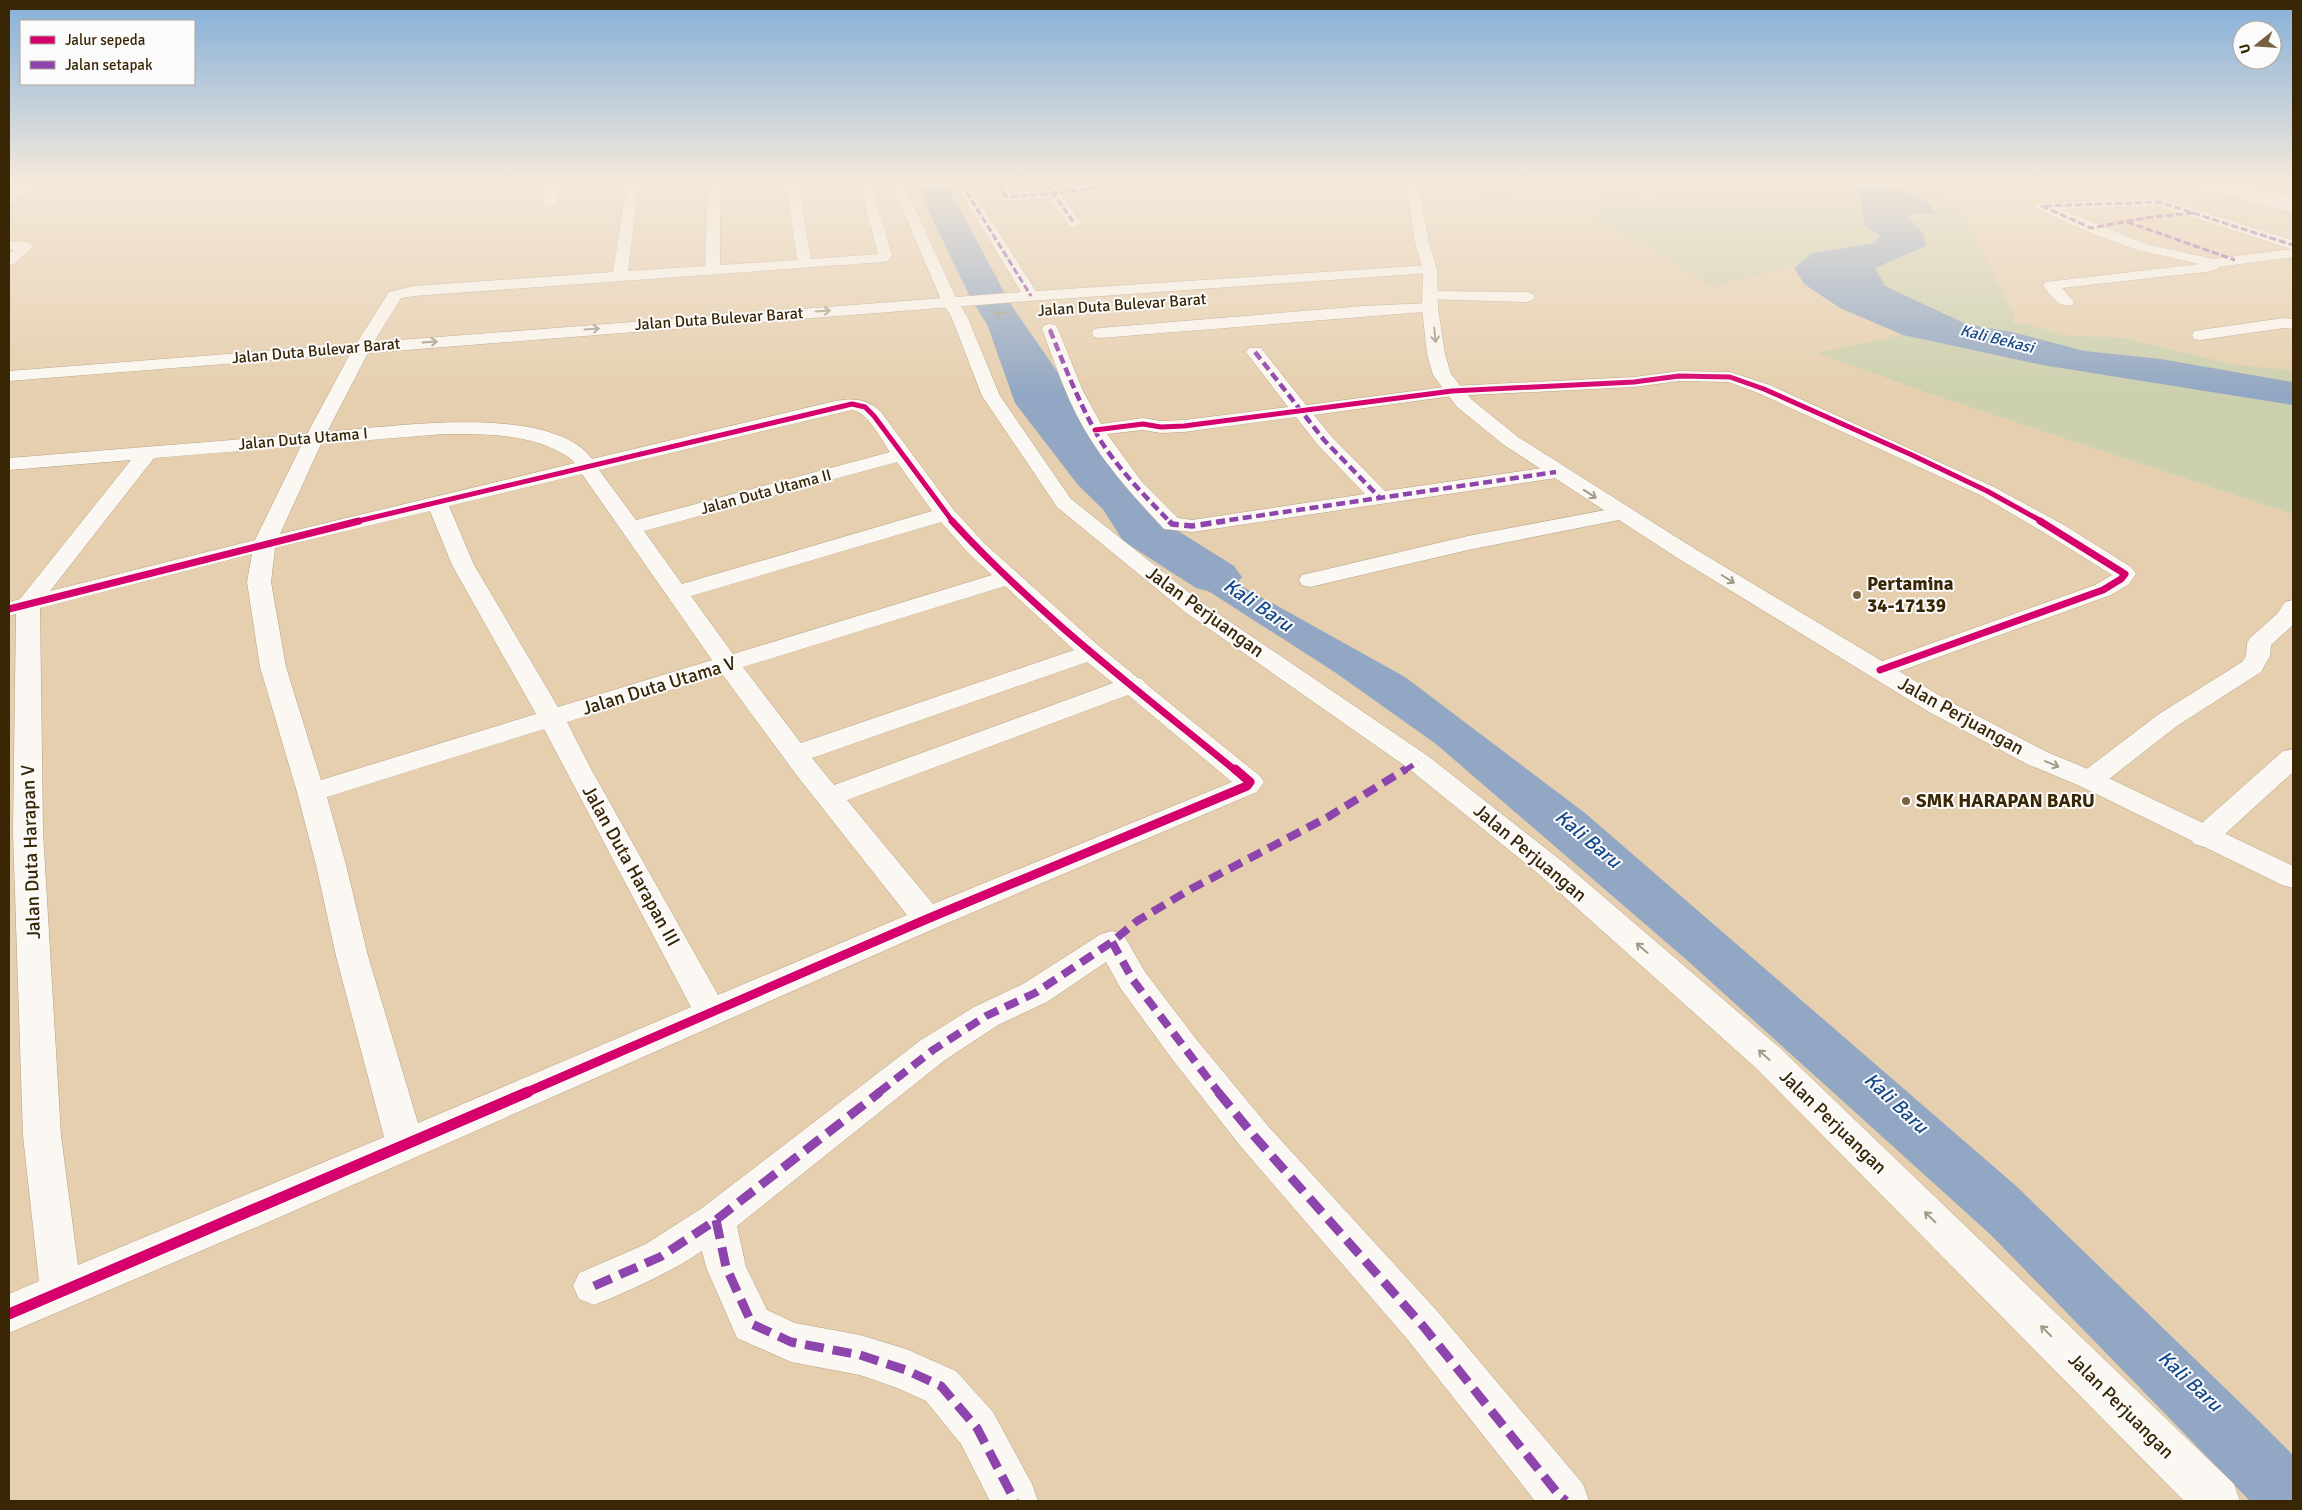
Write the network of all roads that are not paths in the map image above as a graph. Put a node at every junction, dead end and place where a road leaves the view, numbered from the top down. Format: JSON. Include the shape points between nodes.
{"nodes":[{"id":1,"x":623,"y":253,"type":"edge"},
{"id":2,"x":712,"y":253,"type":"edge"},
{"id":3,"x":803,"y":253,"type":"edge"},
{"id":4,"x":885,"y":253,"type":"edge"},
{"id":5,"x":936,"y":253,"type":"edge"},
{"id":6,"x":1000,"y":253,"type":"edge"},
{"id":7,"x":1423,"y":253,"type":"edge"},
{"id":8,"x":2171,"y":253,"type":"edge"},
{"id":9,"x":2217,"y":253,"type":"edge"},
{"id":10,"x":2293,"y":254,"type":"edge"},
{"id":11,"x":2235,"y":260,"type":"junction"},
{"id":12,"x":2214,"y":263,"type":"junction"},
{"id":13,"x":805,"y":264,"type":"junction"},
{"id":14,"x":712,"y":270,"type":"junction"},
{"id":15,"x":620,"y":276,"type":"junction"},
{"id":16,"x":1428,"y":289,"type":"junction"},
{"id":17,"x":1023,"y":296,"type":"junction"},
{"id":18,"x":1527,"y":297,"type":"dead end"},
{"id":19,"x":1173,"y":302,"type":"dead end"},
{"id":20,"x":2066,"y":302,"type":"dead end"},
{"id":21,"x":965,"y":308,"type":"junction"},
{"id":22,"x":2293,"y":324,"type":"edge"},
{"id":23,"x":1050,"y":329,"type":"dead end"},
{"id":24,"x":1100,"y":333,"type":"dead end"},
{"id":25,"x":2200,"y":335,"type":"dead end"},
{"id":26,"x":1255,"y":352,"type":"dead end"},
{"id":27,"x":479,"y":356,"type":"dead end"},
{"id":28,"x":362,"y":359,"type":"junction"},
{"id":29,"x":9,"y":376,"type":"edge"},
{"id":30,"x":9,"y":391,"type":"edge"},
{"id":31,"x":1452,"y":391,"type":"junction"},
{"id":32,"x":1300,"y":410,"type":"junction"},
{"id":33,"x":1095,"y":430,"type":"junction"},
{"id":34,"x":314,"y":438,"type":"junction"},
{"id":35,"x":148,"y":452,"type":"junction"},
{"id":36,"x":901,"y":456,"type":"junction"},
{"id":37,"x":9,"y":464,"type":"edge"},
{"id":38,"x":588,"y":466,"type":"junction"},
{"id":39,"x":1556,"y":472,"type":"junction"},
{"id":40,"x":1379,"y":497,"type":"junction"},
{"id":41,"x":437,"y":503,"type":"junction"},
{"id":42,"x":1621,"y":513,"type":"junction"},
{"id":43,"x":945,"y":514,"type":"junction"},
{"id":44,"x":631,"y":528,"type":"junction"},
{"id":45,"x":264,"y":544,"type":"junction"},
{"id":46,"x":1007,"y":578,"type":"junction"},
{"id":47,"x":1310,"y":580,"type":"dead end"},
{"id":48,"x":678,"y":592,"type":"junction"},
{"id":49,"x":18,"y":606,"type":"edge"},
{"id":50,"x":2293,"y":607,"type":"edge"},
{"id":51,"x":1091,"y":652,"type":"junction"},
{"id":52,"x":728,"y":665,"type":"junction"},
{"id":53,"x":1880,"y":670,"type":"junction"},
{"id":54,"x":1133,"y":684,"type":"junction"},
{"id":55,"x":552,"y":719,"type":"junction"},
{"id":56,"x":796,"y":754,"type":"junction"},
{"id":57,"x":2293,"y":757,"type":"edge"},
{"id":58,"x":2090,"y":780,"type":"junction"},
{"id":59,"x":310,"y":792,"type":"junction"},
{"id":60,"x":830,"y":796,"type":"junction"},
{"id":61,"x":2204,"y":837,"type":"junction"},
{"id":62,"x":2293,"y":878,"type":"edge"},
{"id":63,"x":927,"y":919,"type":"junction"},
{"id":64,"x":712,"y":1012,"type":"junction"},
{"id":65,"x":405,"y":1144,"type":"junction"},
{"id":66,"x":716,"y":1220,"type":"junction"},
{"id":67,"x":594,"y":1286,"type":"dead end"},
{"id":68,"x":61,"y":1292,"type":"junction"},
{"id":69,"x":9,"y":1314,"type":"edge"},
{"id":70,"x":1015,"y":1501,"type":"edge"},
{"id":71,"x":1566,"y":1501,"type":"edge"},
{"id":72,"x":2218,"y":1501,"type":"edge"}],
"edges":[{"from":1,"to":15,"type":"street"},
{"from":2,"to":14,"type":"street"},
{"from":3,"to":13,"type":"street"},
{"from":4,"to":13,"type":"street","via":[[877,258]]},
{"from":5,"to":21,"type":"street","name":"Jalan Perjuangan"},
{"from":6,"to":17,"type":"street"},
{"from":7,"to":16,"type":"street","name":"Jalan Perjuangan"},
{"from":8,"to":12,"type":"street"},
{"from":9,"to":11,"type":"street"},
{"from":10,"to":11,"type":"street"},
{"from":11,"to":12,"type":"street"},
{"from":12,"to":20,"type":"street","via":[[2205,268],[2051,285]]},
{"from":13,"to":14,"type":"street"},
{"from":14,"to":15,"type":"street"},
{"from":15,"to":28,"type":"street","via":[[403,292],[395,295]]},
{"from":16,"to":17,"type":"street","name":"Jalan Duta Bulevar Barat"},
{"from":16,"to":18,"type":"street"},
{"from":16,"to":24,"type":"street","via":[[1364,311]]},
{"from":16,"to":31,"type":"street","name":"Jalan Perjuangan","one_way":true,"via":[[1440,368]]},
{"from":17,"to":21,"type":"street","name":"Jalan Duta Bulevar Barat"},
{"from":19,"to":21,"type":"street","name":"Jalan Duta Bulevar Barat","one_way":true,"via":[[1025,312]]},
{"from":21,"to":27,"type":"street","name":"Jalan Duta Bulevar Barat"},
{"from":28,"to":21,"type":"street","name":"Jalan Duta Bulevar Barat","one_way":true},
{"from":72,"to":21,"type":"street","name":"Jalan Perjuangan","one_way":true,"via":[[1768,1058],[1552,869],[1418,762],[1193,608],[1064,503],[991,396]]},
{"from":22,"to":25,"type":"street"},
{"from":23,"to":33,"type":"street","via":[[1074,391]]},
{"from":26,"to":32,"type":"street"},
{"from":28,"to":29,"type":"street","name":"Jalan Duta Bulevar Barat"},
{"from":28,"to":30,"type":"street","name":"Jalan Duta Bulevar Barat"},
{"from":28,"to":34,"type":"street"},
{"from":31,"to":32,"type":"street"},
{"from":31,"to":39,"type":"street","name":"Jalan Perjuangan","via":[[1511,441]]},
{"from":31,"to":53,"type":"street","via":[[1634,382],[1679,376],[1738,379],[1987,491],[2125,574],[2103,590]]},
{"from":32,"to":33,"type":"street","via":[[1184,426],[1143,424]]},
{"from":32,"to":40,"type":"street"},
{"from":33,"to":40,"type":"street","via":[[1134,486],[1177,526]]},
{"from":34,"to":35,"type":"street","name":"Jalan Duta Utama I"},
{"from":34,"to":38,"type":"street","name":"Jalan Duta Utama I","via":[[444,428],[497,429],[546,438],[578,454]]},
{"from":34,"to":45,"type":"street"},
{"from":35,"to":37,"type":"street","name":"Jalan Duta Utama I"},
{"from":35,"to":49,"type":"street"},
{"from":36,"to":38,"type":"street","via":[[874,416],[859,404]]},
{"from":36,"to":43,"type":"street"},
{"from":36,"to":44,"type":"street","name":"Jalan Duta Utama II"},
{"from":38,"to":41,"type":"street"},
{"from":38,"to":44,"type":"street","name":"Jalan Duta Utama I"},
{"from":39,"to":40,"type":"street"},
{"from":39,"to":42,"type":"street","name":"Jalan Perjuangan","one_way":true},
{"from":41,"to":45,"type":"street"},
{"from":41,"to":55,"type":"street","name":"Jalan Duta Harapan III","via":[[463,565]]},
{"from":42,"to":47,"type":"street","via":[[1468,543]]},
{"from":42,"to":53,"type":"street","name":"Jalan Perjuangan","one_way":true},
{"from":43,"to":46,"type":"street"},
{"from":43,"to":48,"type":"street"},
{"from":44,"to":48,"type":"street","name":"Jalan Duta Utama I"},
{"from":45,"to":49,"type":"street"},
{"from":45,"to":59,"type":"street","via":[[259,582],[272,657]]},
{"from":46,"to":51,"type":"street"},
{"from":46,"to":52,"type":"street","name":"Jalan Duta Utama V"},
{"from":48,"to":52,"type":"street","name":"Jalan Duta Utama I"},
{"from":49,"to":68,"type":"street","name":"Jalan Duta Harapan V","via":[[42,1136]]},
{"from":50,"to":58,"type":"street","via":[[2288,618],[2259,643],[2258,656],[2252,667],[2168,720]]},
{"from":51,"to":54,"type":"street"},
{"from":51,"to":56,"type":"street"},
{"from":52,"to":55,"type":"street","name":"Jalan Duta Utama V"},
{"from":52,"to":56,"type":"street","name":"Jalan Duta Utama I"},
{"from":53,"to":58,"type":"street","name":"Jalan Perjuangan","one_way":true,"via":[[1938,706],[2020,749]]},
{"from":54,"to":60,"type":"street"},
{"from":54,"to":63,"type":"street","via":[[1250,784]]},
{"from":55,"to":59,"type":"street","name":"Jalan Duta Utama V"},
{"from":55,"to":64,"type":"street","name":"Jalan Duta Harapan III"},
{"from":56,"to":60,"type":"street","name":"Jalan Duta Utama I"},
{"from":57,"to":61,"type":"street"},
{"from":58,"to":61,"type":"street","name":"Jalan Perjuangan"},
{"from":59,"to":65,"type":"street"},
{"from":60,"to":63,"type":"street","name":"Jalan Duta Utama I"},
{"from":61,"to":62,"type":"street","name":"Jalan Perjuangan"},
{"from":63,"to":64,"type":"street"},
{"from":64,"to":65,"type":"street"},
{"from":65,"to":68,"type":"street"},
{"from":66,"to":67,"type":"street","via":[[660,1257]]},
{"from":66,"to":70,"type":"street","via":[[726,1267],[752,1324],[791,1342],[860,1355],[941,1386],[976,1428]]},
{"from":66,"to":71,"type":"street","via":[[933,1050],[986,1016],[1036,992],[1112,942],[1133,980],[1249,1130],[1423,1326]]},
{"from":68,"to":69,"type":"street"}]}
